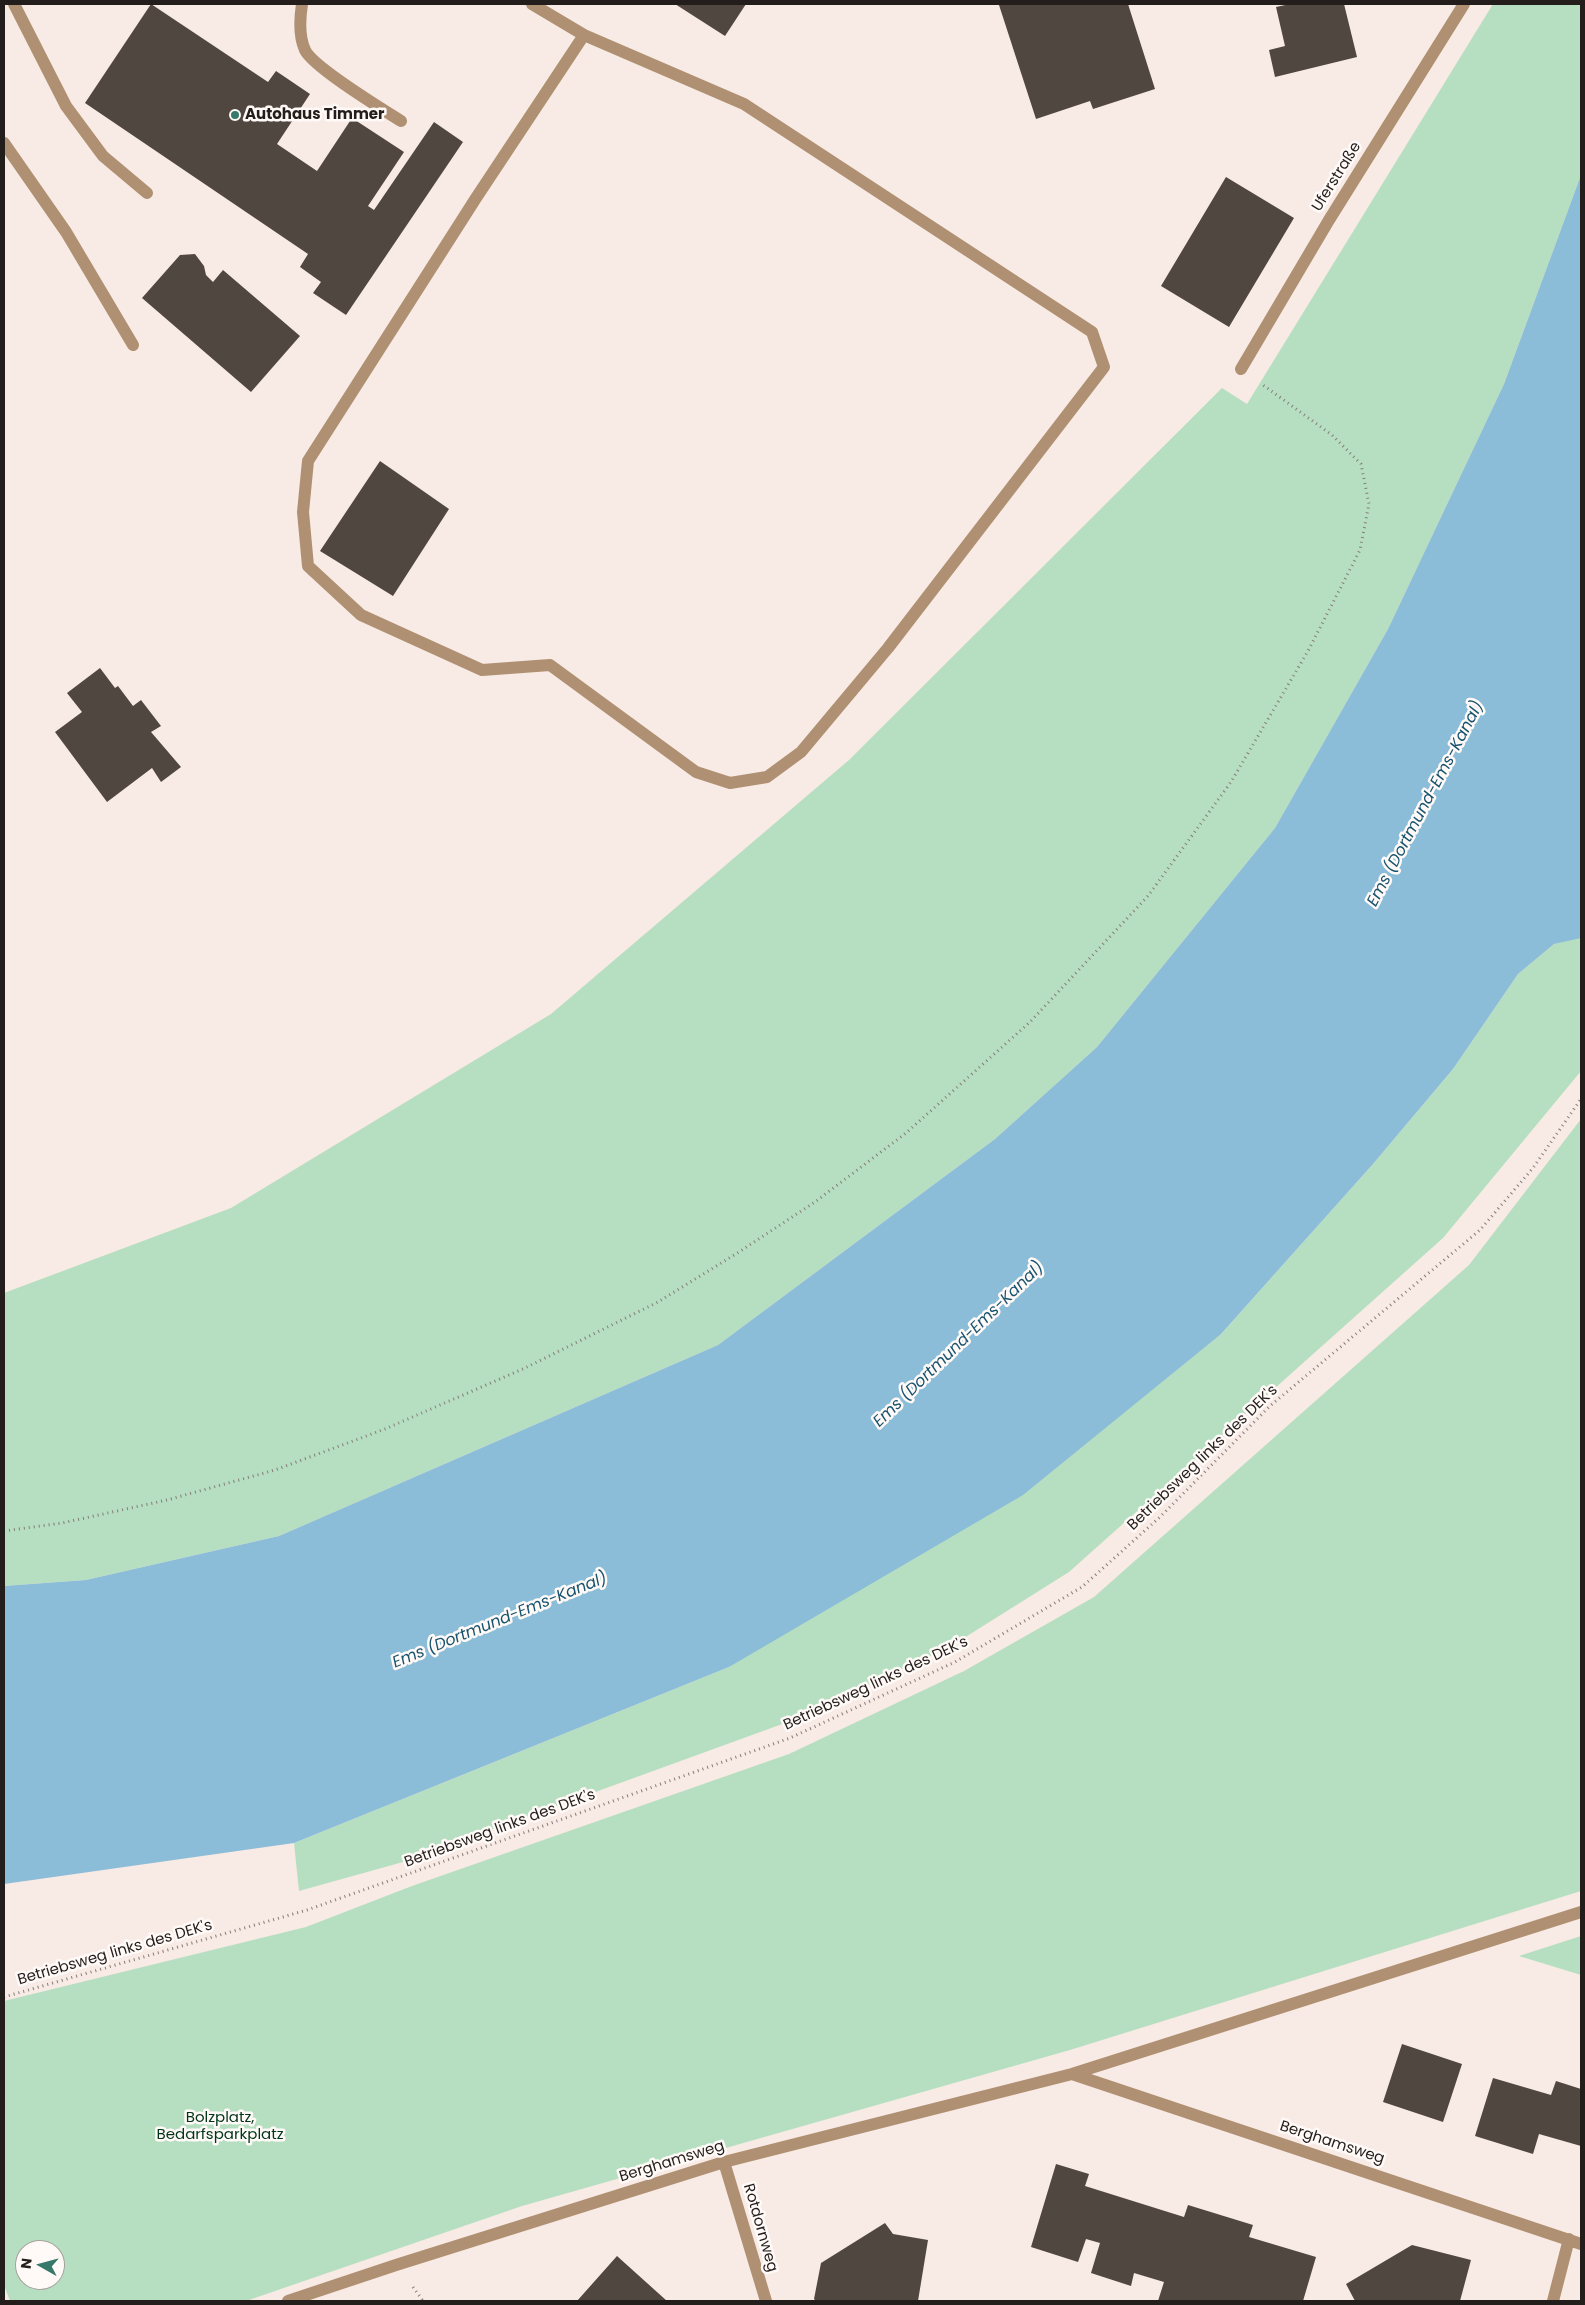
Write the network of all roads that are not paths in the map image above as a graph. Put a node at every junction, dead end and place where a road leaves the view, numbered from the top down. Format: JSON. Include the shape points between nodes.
{"nodes":[{"id":1,"x":14,"y":4,"type":"edge"},
{"id":2,"x":302,"y":4,"type":"edge"},
{"id":3,"x":532,"y":4,"type":"edge"},
{"id":4,"x":1464,"y":4,"type":"edge"},
{"id":5,"x":584,"y":35,"type":"junction"},
{"id":6,"x":401,"y":121,"type":"dead end"},
{"id":7,"x":4,"y":143,"type":"edge"},
{"id":8,"x":147,"y":193,"type":"dead end"},
{"id":9,"x":133,"y":345,"type":"dead end"},
{"id":10,"x":1241,"y":369,"type":"road end"},
{"id":11,"x":1581,"y":1912,"type":"edge"},
{"id":12,"x":1072,"y":2074,"type":"junction"},
{"id":13,"x":724,"y":2162,"type":"junction"},
{"id":14,"x":1575,"y":2242,"type":"edge"},
{"id":15,"x":288,"y":2301,"type":"edge"},
{"id":16,"x":766,"y":2301,"type":"edge"},
{"id":17,"x":1552,"y":2301,"type":"edge"}],
"edges":[{"from":1,"to":8,"type":"street","via":[[66,106],[103,156]]},
{"from":2,"to":6,"type":"street","via":[[300,18],[305,50],[328,72]]},
{"from":3,"to":5,"type":"street"},
{"from":4,"to":10,"type":"street","name":"Uferstraße"},
{"from":5,"to":5,"type":"street","via":[[744,104],[1092,332],[1104,367],[888,648],[800,752],[767,777],[730,783],[696,772],[550,665],[482,670],[360,614],[308,566],[303,512],[308,461]]},
{"from":7,"to":9,"type":"street","via":[[66,232]]},
{"from":11,"to":12,"type":"street","name":"Berghamsweg"},
{"from":12,"to":13,"type":"street","name":"Berghamsweg"},
{"from":12,"to":14,"type":"street","name":"Berghamsweg"},
{"from":13,"to":15,"type":"street","name":"Berghamsweg"},
{"from":13,"to":16,"type":"street","name":"Rotdornweg"},
{"from":14,"to":17,"type":"street"}]}
